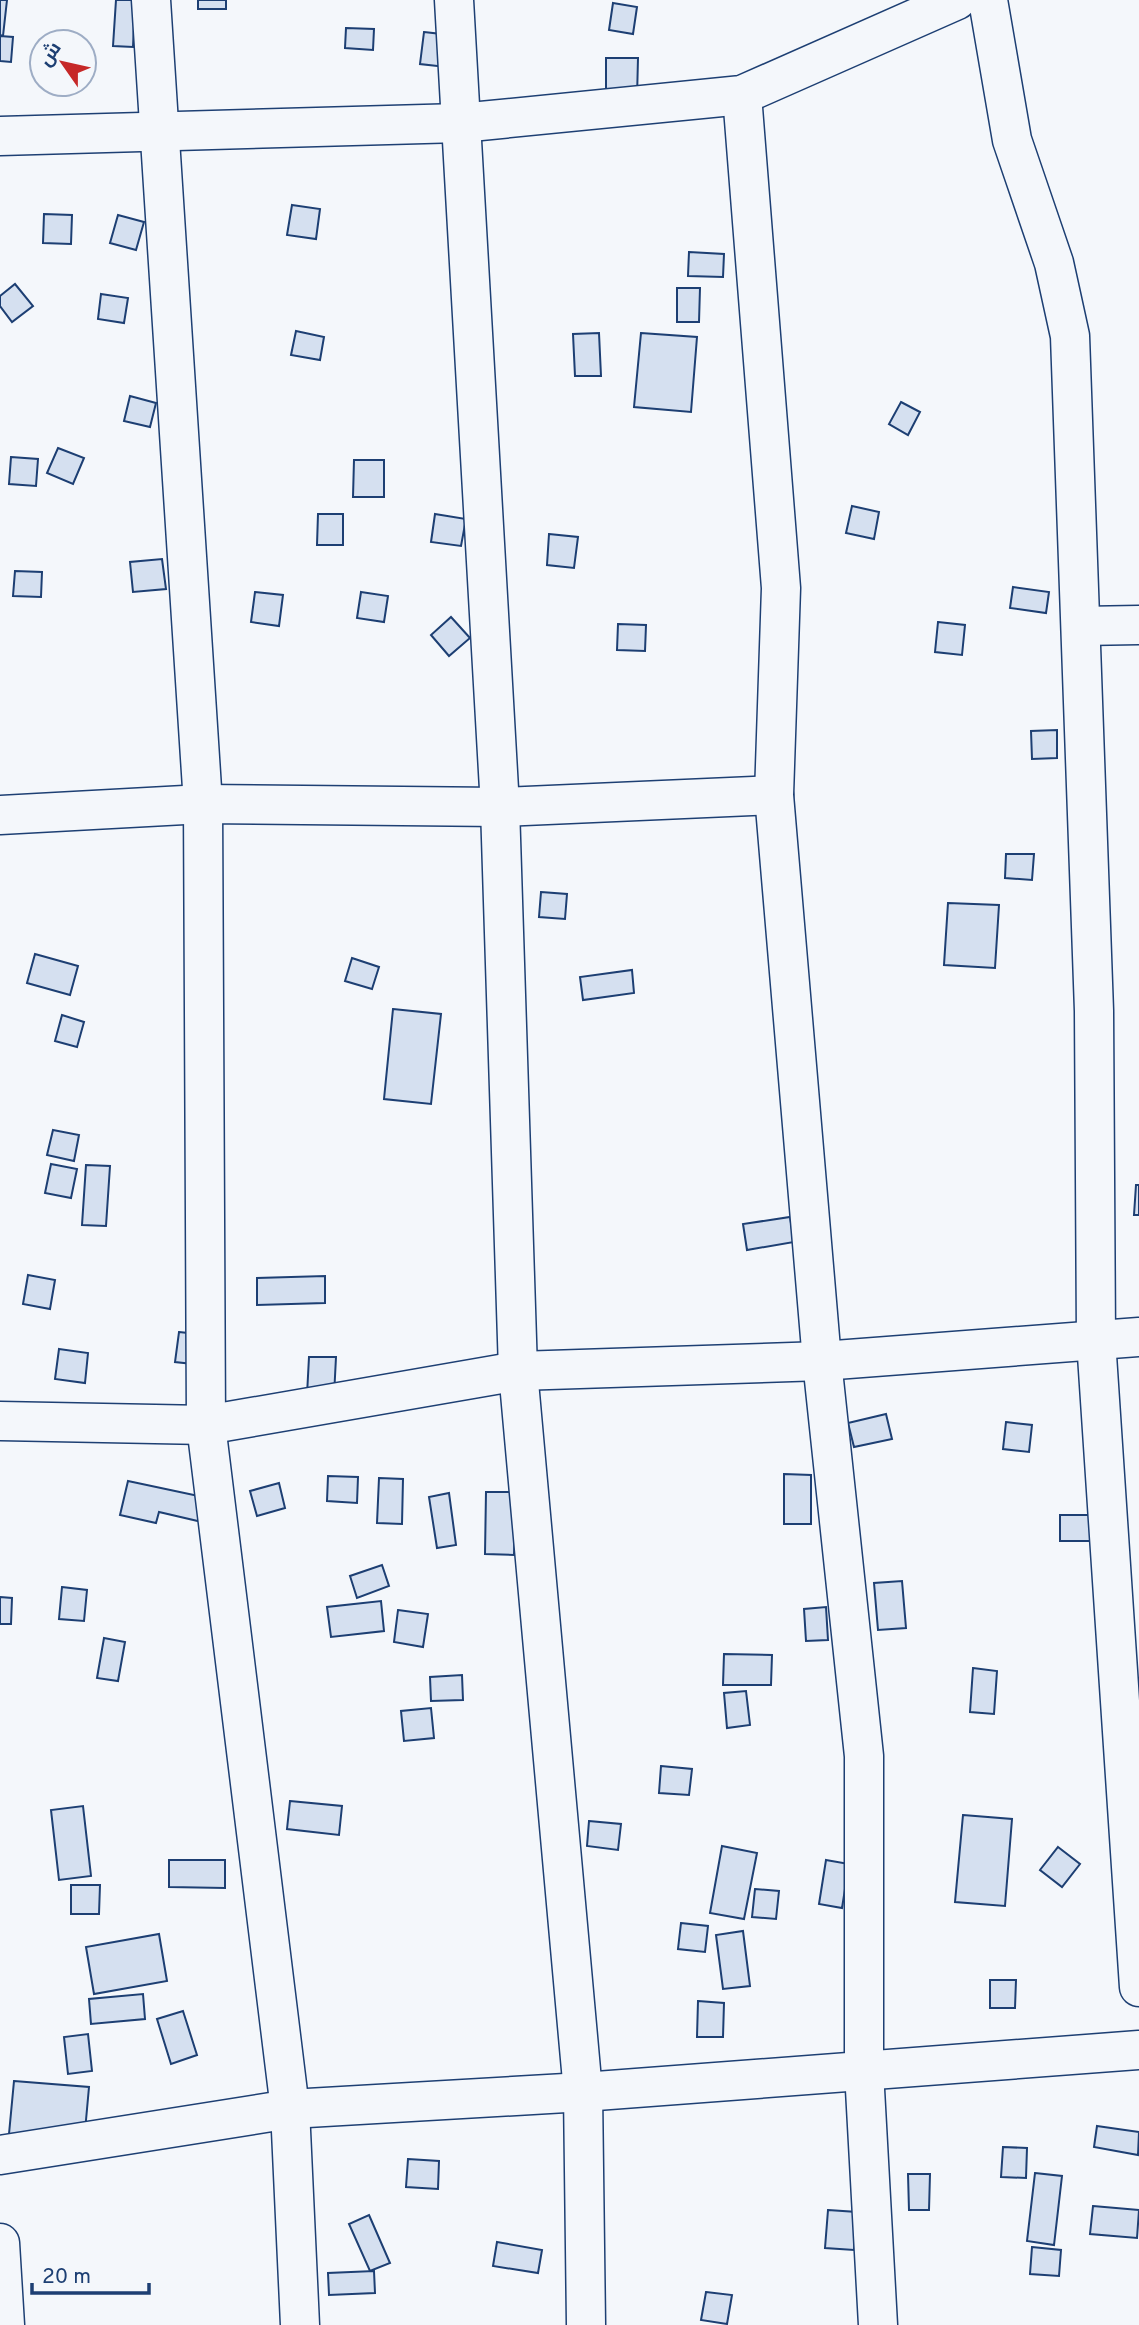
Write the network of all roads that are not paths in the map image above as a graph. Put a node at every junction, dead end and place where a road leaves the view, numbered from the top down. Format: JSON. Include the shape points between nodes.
{"nodes":[{"id":1,"x":151,"y":0,"type":"edge"},
{"id":2,"x":454,"y":0,"type":"edge"},
{"id":3,"x":957,"y":0,"type":"edge"},
{"id":4,"x":988,"y":0,"type":"edge"},
{"id":5,"x":742,"y":95,"type":"junction"},
{"id":6,"x":460,"y":123,"type":"junction"},
{"id":7,"x":159,"y":131,"type":"junction"},
{"id":8,"x":0,"y":136,"type":"edge"},
{"id":9,"x":1139,"y":625,"type":"edge"},
{"id":10,"x":1081,"y":626,"type":"junction"},
{"id":11,"x":774,"y":795,"type":"junction"},
{"id":12,"x":203,"y":804,"type":"junction"},
{"id":13,"x":500,"y":807,"type":"junction"},
{"id":14,"x":0,"y":815,"type":"edge"},
{"id":15,"x":1139,"y":1337,"type":"edge"},
{"id":16,"x":1096,"y":1340,"type":"junction"},
{"id":17,"x":822,"y":1361,"type":"junction"},
{"id":18,"x":518,"y":1371,"type":"junction"},
{"id":19,"x":0,"y":1421,"type":"edge"},
{"id":20,"x":206,"y":1425,"type":"junction"},
{"id":21,"x":1139,"y":1987,"type":"edge"},
{"id":22,"x":1139,"y":2050,"type":"edge"},
{"id":23,"x":864,"y":2071,"type":"junction"},
{"id":24,"x":583,"y":2092,"type":"junction"},
{"id":25,"x":290,"y":2109,"type":"junction"},
{"id":26,"x":0,"y":2155,"type":"edge"},
{"id":27,"x":0,"y":2243,"type":"edge"},
{"id":28,"x":5,"y":2325,"type":"edge"},
{"id":29,"x":300,"y":2325,"type":"edge"},
{"id":30,"x":586,"y":2325,"type":"edge"},
{"id":31,"x":878,"y":2325,"type":"edge"}],
"edges":[{"from":1,"to":7,"type":"street"},
{"from":2,"to":6,"type":"street"},
{"from":3,"to":5,"type":"street"},
{"from":4,"to":10,"type":"street","via":[[1012,140],[1054,263],[1070,336]]},
{"from":5,"to":6,"type":"street"},
{"from":5,"to":11,"type":"street","via":[[781,588]]},
{"from":6,"to":7,"type":"street"},
{"from":6,"to":13,"type":"street"},
{"from":7,"to":8,"type":"street"},
{"from":7,"to":12,"type":"street"},
{"from":9,"to":10,"type":"street"},
{"from":10,"to":16,"type":"street","via":[[1094,1011]]},
{"from":11,"to":13,"type":"street"},
{"from":11,"to":17,"type":"street"},
{"from":12,"to":13,"type":"street"},
{"from":12,"to":14,"type":"street"},
{"from":12,"to":20,"type":"street"},
{"from":13,"to":18,"type":"street"},
{"from":15,"to":16,"type":"street"},
{"from":16,"to":17,"type":"street"},
{"from":16,"to":21,"type":"street"},
{"from":17,"to":18,"type":"street"},
{"from":17,"to":23,"type":"street","via":[[863,1756]]},
{"from":18,"to":20,"type":"street"},
{"from":18,"to":24,"type":"street"},
{"from":19,"to":20,"type":"street"},
{"from":20,"to":25,"type":"street"},
{"from":22,"to":23,"type":"street"},
{"from":23,"to":24,"type":"street"},
{"from":23,"to":31,"type":"street"},
{"from":24,"to":25,"type":"street"},
{"from":24,"to":30,"type":"street"},
{"from":25,"to":26,"type":"street"},
{"from":25,"to":29,"type":"street"},
{"from":27,"to":28,"type":"street"}]}
